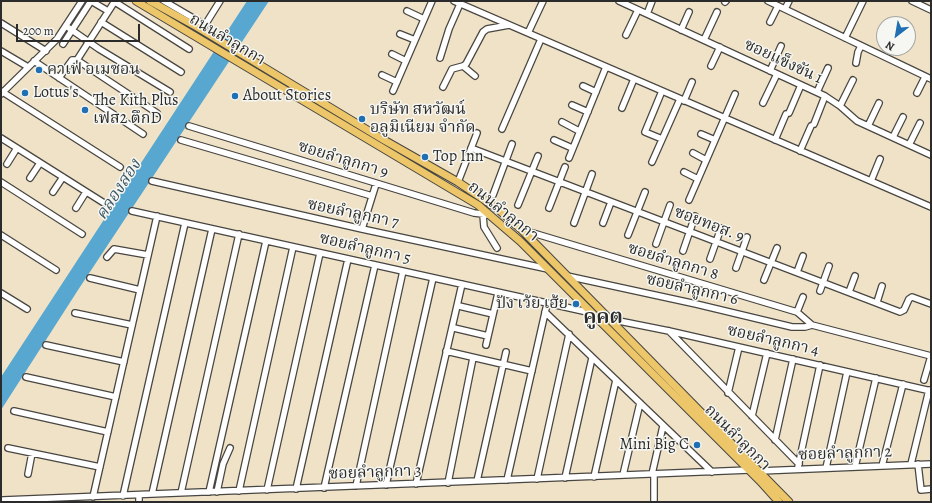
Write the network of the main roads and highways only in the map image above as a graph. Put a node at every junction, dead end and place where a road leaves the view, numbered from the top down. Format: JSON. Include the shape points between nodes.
{"nodes":[{"id":1,"x":136,"y":1,"type":"edge"},
{"id":2,"x":153,"y":2,"type":"edge"},
{"id":3,"x":428,"y":165,"type":"junction"},
{"id":4,"x":424,"y":173,"type":"junction"},
{"id":5,"x":778,"y":502,"type":"edge"},
{"id":6,"x":789,"y":502,"type":"edge"}],
"edges":[{"from":1,"to":4,"type":"main road","name":"ถนนลำลูกกา"},
{"from":2,"to":3,"type":"main road","name":"ถนนลำลูกกา"},
{"from":3,"to":4,"type":"main road"},
{"from":3,"to":6,"type":"main road","name":"ถนนลำลูกกา","via":[[489,202],[522,230]]},
{"from":4,"to":5,"type":"main road","name":"ถนนลำลูกกา","via":[[478,205],[520,241]]}]}
